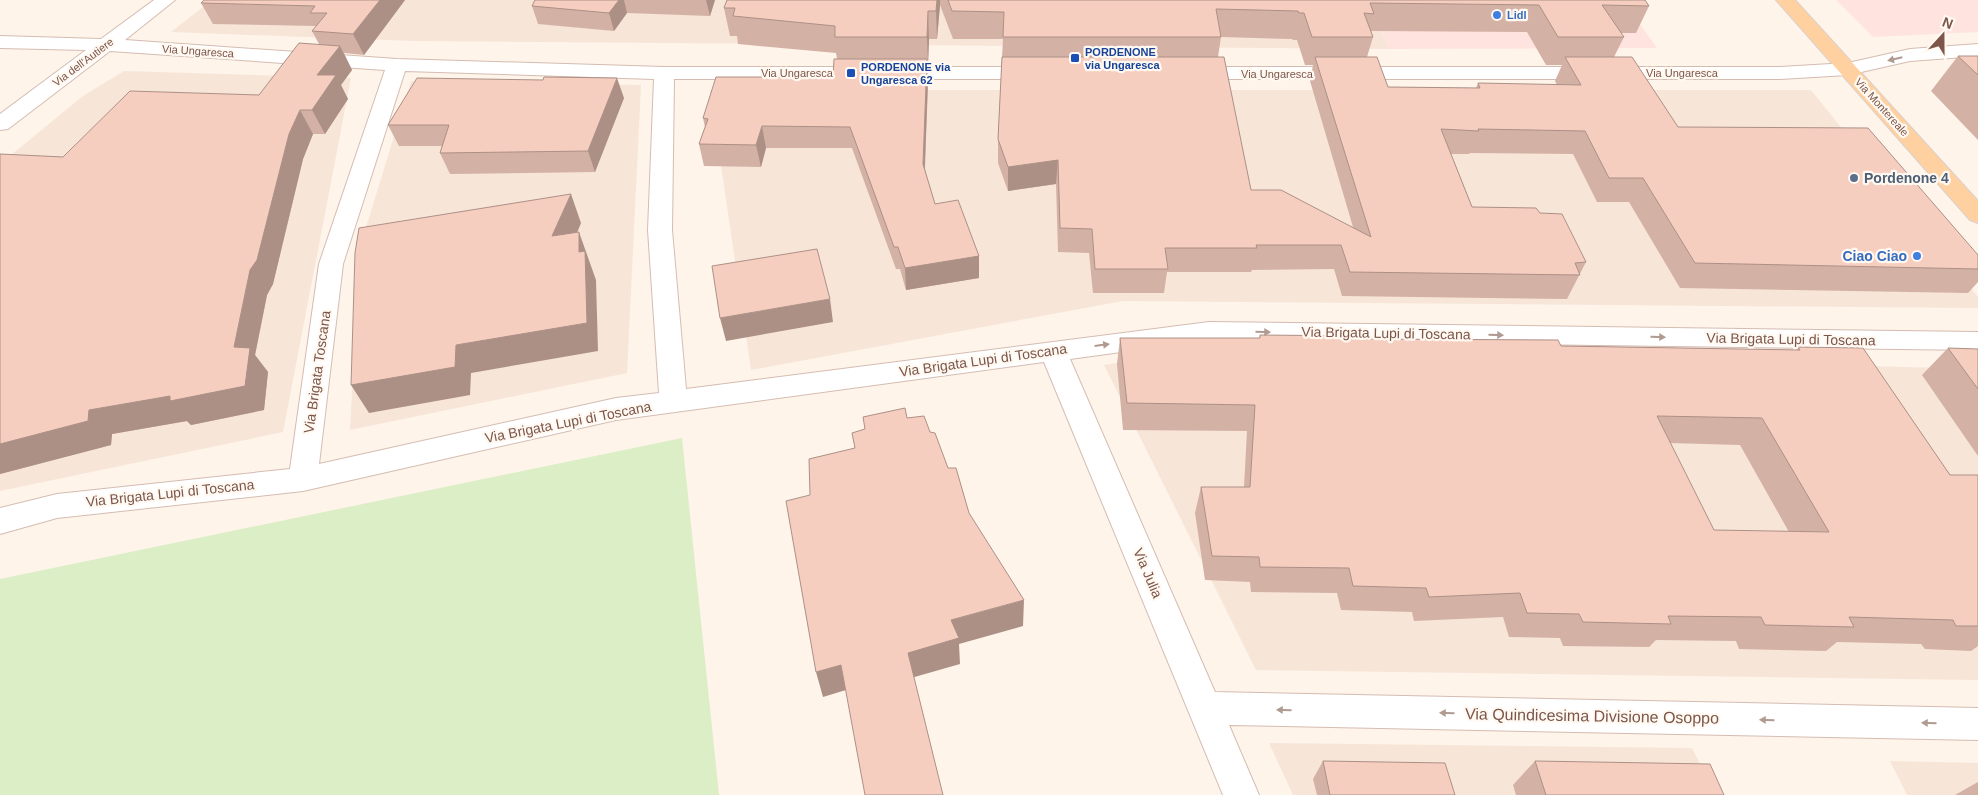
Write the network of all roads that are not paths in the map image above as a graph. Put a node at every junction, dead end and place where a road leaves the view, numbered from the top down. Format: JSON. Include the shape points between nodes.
{"nodes":[{"id":1,"x":166,"y":0,"type":"edge"},
{"id":2,"x":1786,"y":0,"type":"edge"},
{"id":3,"x":0,"y":42,"type":"edge"},
{"id":4,"x":106,"y":45,"type":"junction"},
{"id":5,"x":1978,"y":50,"type":"edge"},
{"id":6,"x":397,"y":65,"type":"junction"},
{"id":7,"x":1848,"y":69,"type":"junction"},
{"id":8,"x":664,"y":72,"type":"junction"},
{"id":9,"x":1059,"y":73,"type":"edge"},
{"id":10,"x":1167,"y":74,"type":"edge"},
{"id":11,"x":0,"y":124,"type":"edge"},
{"id":12,"x":1978,"y":215,"type":"edge"},
{"id":13,"x":1978,"y":341,"type":"edge"},
{"id":14,"x":1054,"y":351,"type":"junction"},
{"id":15,"x":673,"y":401,"type":"junction"},
{"id":16,"x":302,"y":479,"type":"junction"},
{"id":17,"x":0,"y":521,"type":"edge"},
{"id":18,"x":1205,"y":708,"type":"junction"},
{"id":19,"x":1978,"y":724,"type":"edge"},
{"id":20,"x":1241,"y":795,"type":"edge"}],
"edges":[{"from":1,"to":4,"type":"street","name":"Via dell'Autiere"},
{"from":2,"to":7,"type":"main road","name":"Via Montereale"},
{"from":3,"to":4,"type":"street","name":"Via Ungaresca"},
{"from":4,"to":6,"type":"street","name":"Via Ungaresca"},
{"from":4,"to":11,"type":"street","name":"Via dell'Autiere"},
{"from":5,"to":7,"type":"street","name":"Via Ungaresca","one_way":true,"via":[[1910,55]]},
{"from":6,"to":8,"type":"street","name":"Via Ungaresca"},
{"from":6,"to":16,"type":"street","name":"Via Brigata Toscana","via":[[332,264]]},
{"from":7,"to":10,"type":"street","name":"Via Ungaresca","via":[[1780,73]]},
{"from":7,"to":12,"type":"main road","name":"Via Montereale"},
{"from":8,"to":9,"type":"street","name":"Via Ungaresca"},
{"from":8,"to":15,"type":"street","via":[[660,230]]},
{"from":14,"to":13,"type":"street","name":"Via Brigata Lupi di Toscana","one_way":true,"via":[[1209,331]]},
{"from":14,"to":15,"type":"street","name":"Via Brigata Lupi di Toscana"},
{"from":14,"to":18,"type":"street","name":"Via Julia"},
{"from":15,"to":16,"type":"street","name":"Via Brigata Lupi di Toscana","via":[[616,409]]},
{"from":16,"to":17,"type":"street","name":"Via Brigata Lupi di Toscana","via":[[57,506]]},
{"from":19,"to":18,"type":"street","name":"Via Quindicesima Divisione Osoppo","one_way":true},
{"from":18,"to":20,"type":"street","name":"Via Julia"}]}
